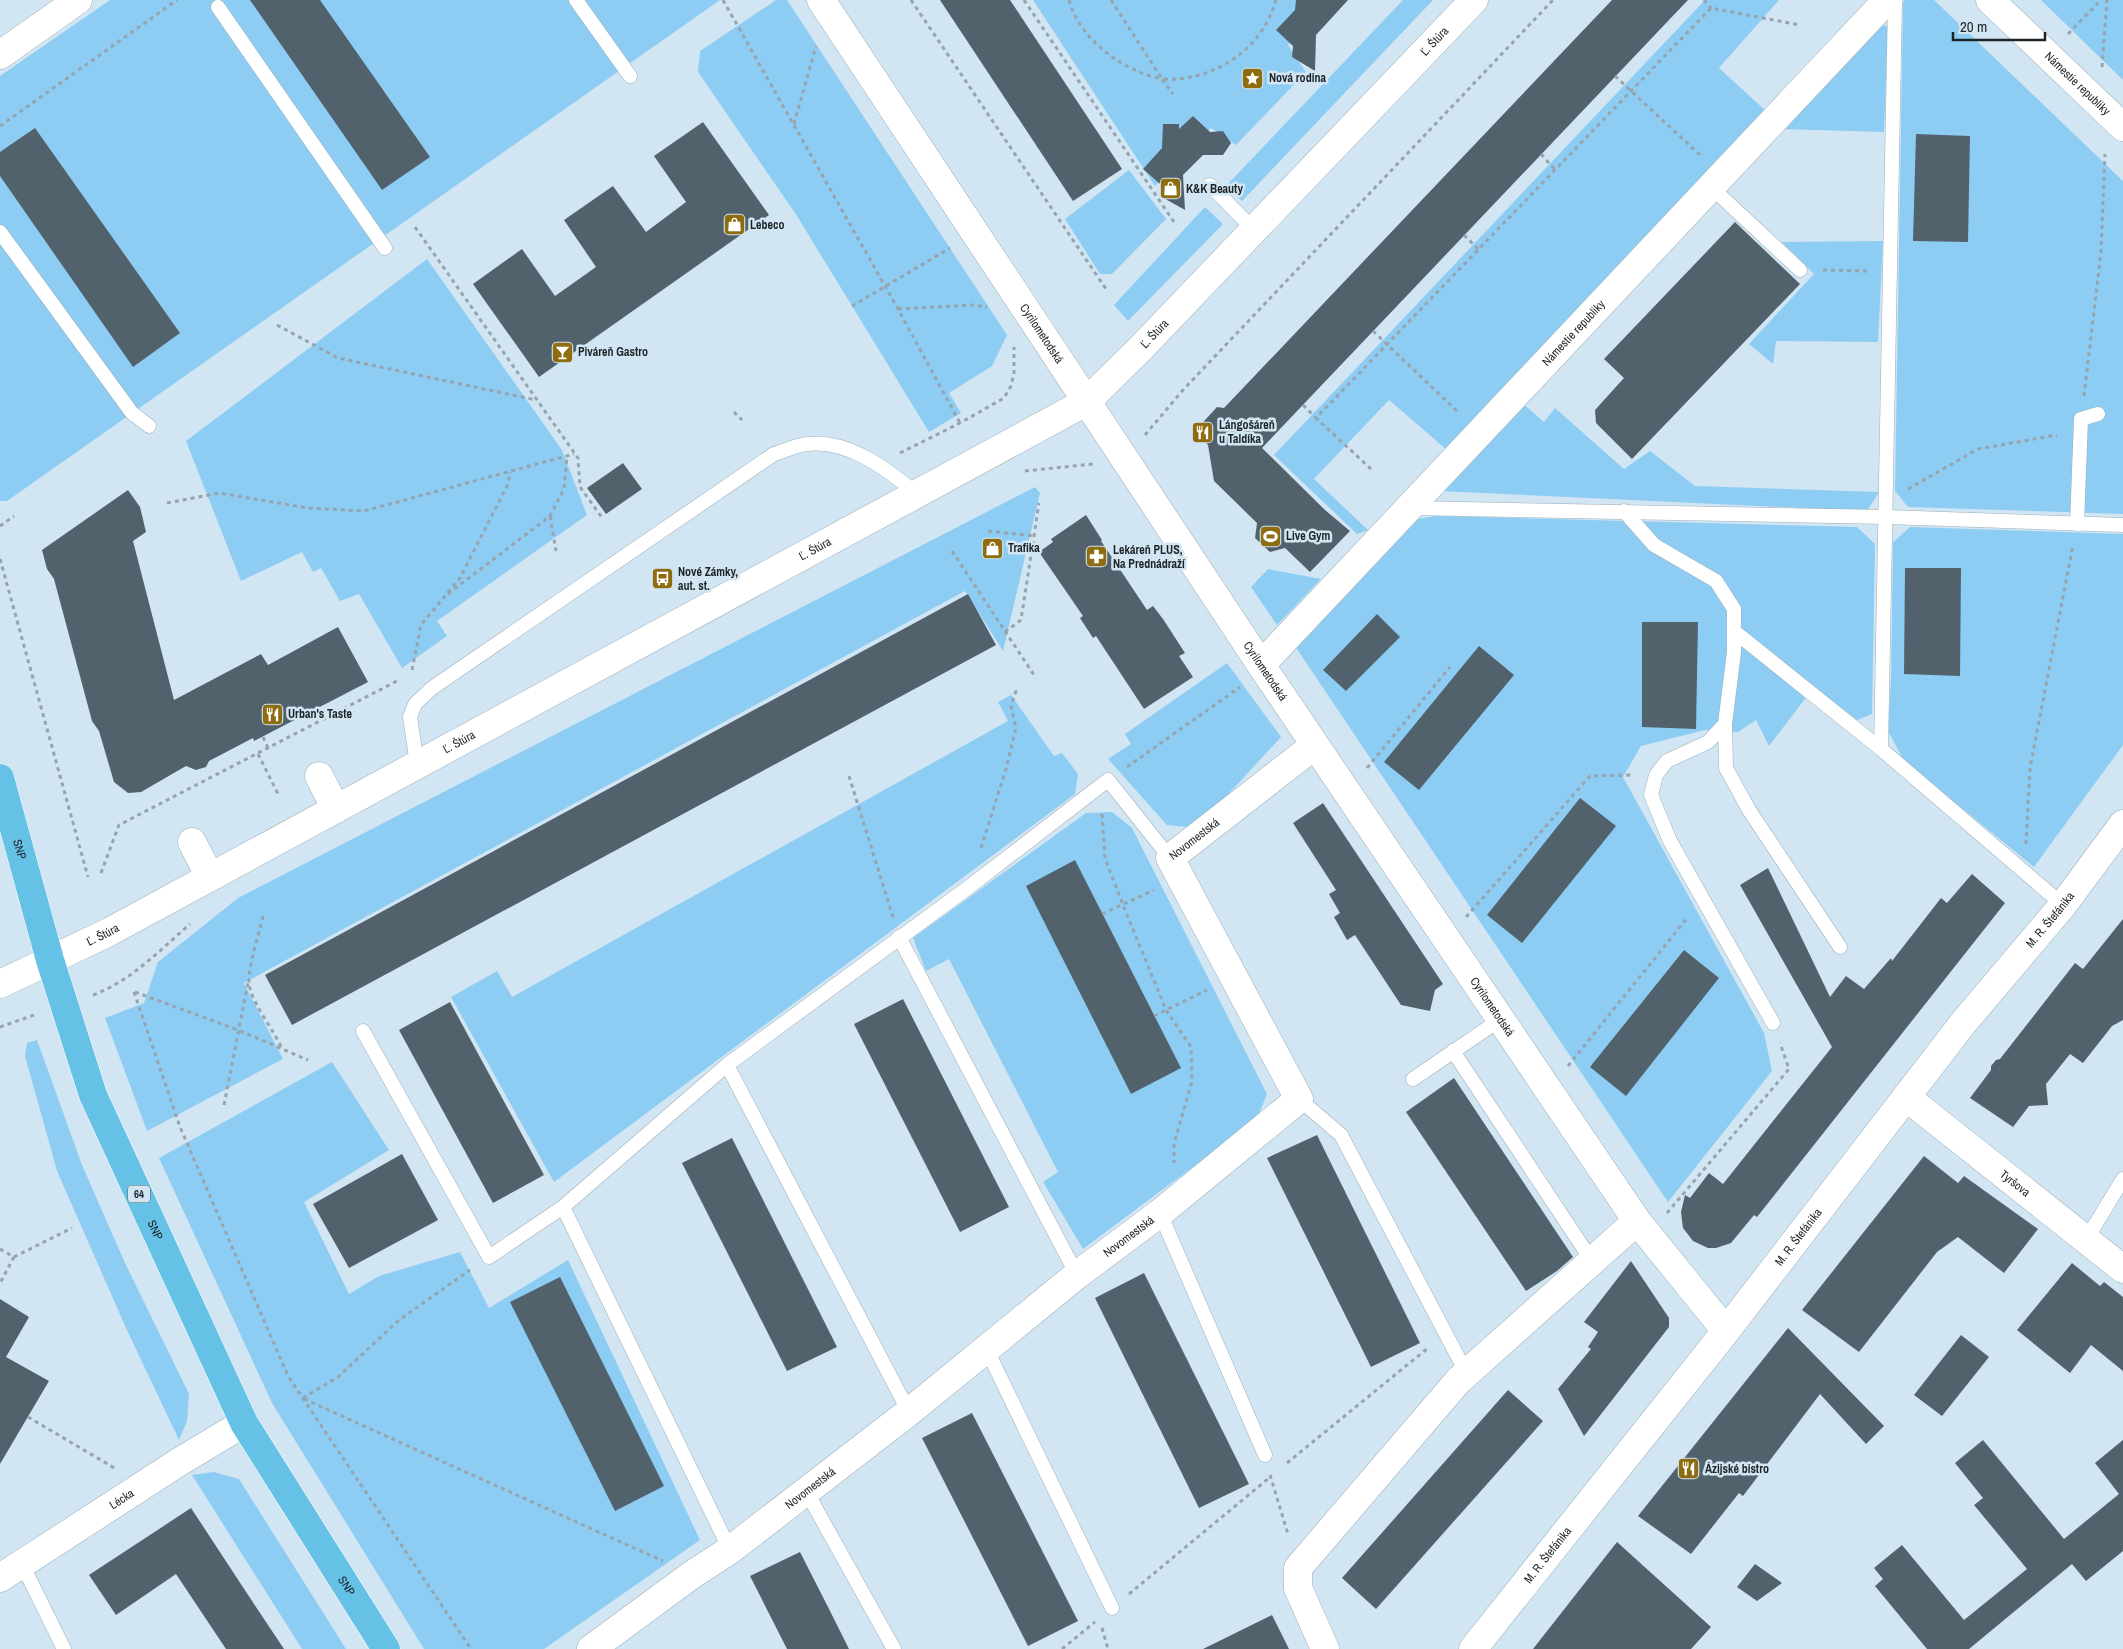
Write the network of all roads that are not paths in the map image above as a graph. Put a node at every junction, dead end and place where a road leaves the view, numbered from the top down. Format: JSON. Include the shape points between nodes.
{"nodes":[{"id":1,"x":78,"y":0,"type":"edge"},
{"id":2,"x":576,"y":0,"type":"edge"},
{"id":3,"x":820,"y":0,"type":"edge"},
{"id":4,"x":1474,"y":0,"type":"edge"},
{"id":5,"x":1887,"y":0,"type":"edge"},
{"id":6,"x":1895,"y":0,"type":"edge"},
{"id":7,"x":1990,"y":0,"type":"edge"},
{"id":8,"x":218,"y":7,"type":"dead end"},
{"id":9,"x":0,"y":55,"type":"edge"},
{"id":10,"x":630,"y":76,"type":"dead end"},
{"id":11,"x":2123,"y":127,"type":"edge"},
{"id":12,"x":1716,"y":181,"type":"junction"},
{"id":13,"x":1210,"y":185,"type":"dead end"},
{"id":14,"x":1254,"y":230,"type":"junction"},
{"id":15,"x":0,"y":232,"type":"edge"},
{"id":16,"x":385,"y":248,"type":"dead end"},
{"id":17,"x":1800,"y":270,"type":"road end"},
{"id":18,"x":1086,"y":402,"type":"junction"},
{"id":19,"x":2098,"y":414,"type":"dead end"},
{"id":20,"x":149,"y":426,"type":"dead end"},
{"id":21,"x":917,"y":494,"type":"junction"},
{"id":22,"x":1408,"y":508,"type":"junction"},
{"id":23,"x":1624,"y":512,"type":"junction"},
{"id":24,"x":1886,"y":517,"type":"junction"},
{"id":25,"x":2077,"y":524,"type":"junction"},
{"id":26,"x":2123,"y":525,"type":"edge"},
{"id":27,"x":1734,"y":632,"type":"junction"},
{"id":28,"x":1261,"y":665,"type":"junction"},
{"id":29,"x":1725,"y":724,"type":"junction"},
{"id":30,"x":1315,"y":745,"type":"junction"},
{"id":31,"x":1881,"y":749,"type":"junction"},
{"id":32,"x":417,"y":764,"type":"junction"},
{"id":33,"x":318,"y":776,"type":"dead end"},
{"id":34,"x":0,"y":778,"type":"edge"},
{"id":35,"x":336,"y":809,"type":"junction"},
{"id":36,"x":2123,"y":824,"type":"edge"},
{"id":37,"x":192,"y":842,"type":"dead end"},
{"id":38,"x":1175,"y":868,"type":"junction"},
{"id":39,"x":210,"y":877,"type":"junction"},
{"id":40,"x":2063,"y":905,"type":"junction"},
{"id":41,"x":899,"y":937,"type":"junction"},
{"id":42,"x":1840,"y":947,"type":"dead end"},
{"id":43,"x":50,"y":960,"type":"junction"},
{"id":44,"x":0,"y":984,"type":"edge"},
{"id":45,"x":1500,"y":1020,"type":"junction"},
{"id":46,"x":1773,"y":1023,"type":"road end"},
{"id":47,"x":363,"y":1031,"type":"dead end"},
{"id":48,"x":1453,"y":1051,"type":"junction"},
{"id":49,"x":727,"y":1065,"type":"junction"},
{"id":50,"x":1413,"y":1079,"type":"dead end"},
{"id":51,"x":1906,"y":1097,"type":"junction"},
{"id":52,"x":1300,"y":1099,"type":"junction"},
{"id":53,"x":2123,"y":1179,"type":"edge"},
{"id":54,"x":563,"y":1207,"type":"junction"},
{"id":55,"x":1168,"y":1207,"type":"junction"},
{"id":56,"x":1650,"y":1220,"type":"junction"},
{"id":57,"x":2086,"y":1240,"type":"junction"},
{"id":58,"x":1592,"y":1261,"type":"junction"},
{"id":59,"x":2123,"y":1269,"type":"edge"},
{"id":60,"x":1077,"y":1275,"type":"junction"},
{"id":61,"x":1726,"y":1331,"type":"junction"},
{"id":62,"x":986,"y":1350,"type":"junction"},
{"id":63,"x":1467,"y":1374,"type":"junction"},
{"id":64,"x":909,"y":1412,"type":"junction"},
{"id":65,"x":244,"y":1423,"type":"junction"},
{"id":66,"x":1265,"y":1456,"type":"road end"},
{"id":67,"x":806,"y":1491,"type":"junction"},
{"id":68,"x":730,"y":1550,"type":"junction"},
{"id":69,"x":11,"y":1571,"type":"edge"},
{"id":70,"x":1112,"y":1608,"type":"dead end"},
{"id":71,"x":64,"y":1649,"type":"edge"},
{"id":72,"x":386,"y":1649,"type":"edge"},
{"id":73,"x":591,"y":1649,"type":"edge"},
{"id":74,"x":894,"y":1649,"type":"edge"},
{"id":75,"x":1325,"y":1649,"type":"edge"},
{"id":76,"x":1473,"y":1649,"type":"edge"}],
"edges":[{"from":1,"to":9,"type":"street"},
{"from":2,"to":10,"type":"lane"},
{"from":3,"to":18,"type":"street","name":"Cyrilometodská"},
{"from":4,"to":14,"type":"street","name":"Ľ. Štúra"},
{"from":5,"to":12,"type":"street","name":"Námestie republiky"},
{"from":6,"to":24,"type":"lane"},
{"from":7,"to":11,"type":"street","name":"Námestie republiky"},
{"from":8,"to":16,"type":"lane"},
{"from":12,"to":17,"type":"lane"},
{"from":12,"to":22,"type":"street","name":"Námestie republiky"},
{"from":13,"to":14,"type":"lane"},
{"from":14,"to":18,"type":"street","name":"Ľ. Štúra"},
{"from":15,"to":20,"type":"lane","via":[[132,413]]},
{"from":18,"to":21,"type":"street","name":"Ľ. Štúra"},
{"from":18,"to":28,"type":"street","name":"Cyrilometodská"},
{"from":19,"to":25,"type":"lane","via":[[2081,424]]},
{"from":21,"to":32,"type":"street","name":"Ľ. Štúra"},
{"from":21,"to":32,"type":"lane","via":[[853,450],[807,444],[774,454],[432,688],[415,704],[410,717]]},
{"from":22,"to":23,"type":"lane"},
{"from":22,"to":28,"type":"street","name":"Námestie republiky"},
{"from":23,"to":24,"type":"lane"},
{"from":23,"to":27,"type":"lane","via":[[1654,545],[1716,581],[1734,609]]},
{"from":24,"to":25,"type":"lane"},
{"from":24,"to":31,"type":"lane"},
{"from":25,"to":26,"type":"lane"},
{"from":27,"to":29,"type":"lane"},
{"from":27,"to":31,"type":"lane"},
{"from":28,"to":30,"type":"street","name":"Cyrilometodská"},
{"from":29,"to":42,"type":"lane","via":[[1726,768],[1748,810]]},
{"from":29,"to":46,"type":"lane","via":[[1708,742],[1667,761],[1656,775],[1651,795],[1670,841]]},
{"from":30,"to":38,"type":"street","name":"Novomestská"},
{"from":30,"to":45,"type":"street","name":"Cyrilometodská"},
{"from":31,"to":40,"type":"lane"},
{"from":32,"to":35,"type":"street","name":"Ľ. Štúra"},
{"from":33,"to":35,"type":"street"},
{"from":34,"to":43,"type":"main road","name":"SNP","number":"64"},
{"from":35,"to":39,"type":"street","name":"Ľ. Štúra"},
{"from":36,"to":40,"type":"street","name":"M. R. Štefánika"},
{"from":37,"to":39,"type":"street"},
{"from":38,"to":41,"type":"lane","via":[[1108,780]]},
{"from":38,"to":52,"type":"street","name":"Novomestská"},
{"from":39,"to":43,"type":"street","name":"Ľ. Štúra"},
{"from":40,"to":51,"type":"street","name":"M. R. Štefánika","via":[[1964,1022]]},
{"from":41,"to":49,"type":"lane"},
{"from":41,"to":60,"type":"lane"},
{"from":43,"to":44,"type":"street","name":"Ľ. Štúra"},
{"from":43,"to":65,"type":"main road","name":"SNP","number":"64","via":[[93,1095]]},
{"from":45,"to":48,"type":"lane"},
{"from":45,"to":56,"type":"street","name":"Cyrilometodská"},
{"from":47,"to":54,"type":"lane","via":[[489,1257]]},
{"from":48,"to":50,"type":"lane"},
{"from":48,"to":58,"type":"lane"},
{"from":49,"to":54,"type":"lane"},
{"from":49,"to":64,"type":"lane"},
{"from":51,"to":57,"type":"street","name":"Tyršova"},
{"from":51,"to":61,"type":"street","name":"M. R. Štefánika"},
{"from":52,"to":55,"type":"street","name":"Novomestská"},
{"from":52,"to":63,"type":"lane","via":[[1341,1135]]},
{"from":53,"to":57,"type":"lane"},
{"from":54,"to":68,"type":"lane"},
{"from":55,"to":60,"type":"street","name":"Novomestská"},
{"from":55,"to":66,"type":"lane"},
{"from":56,"to":58,"type":"street"},
{"from":56,"to":61,"type":"street","name":"Cyrilometodská"},
{"from":57,"to":59,"type":"street","name":"Tyršova"},
{"from":58,"to":63,"type":"street"},
{"from":60,"to":62,"type":"street","name":"Novomestská"},
{"from":61,"to":76,"type":"street","name":"M. R. Štefánika"},
{"from":62,"to":64,"type":"street","name":"Novomestská"},
{"from":62,"to":70,"type":"lane"},
{"from":63,"to":75,"type":"street","via":[[1298,1568],[1298,1588]]},
{"from":64,"to":67,"type":"street","name":"Novomestská"},
{"from":65,"to":69,"type":"street","name":"Lécka"},
{"from":65,"to":72,"type":"main road","name":"SNP","number":"64"},
{"from":67,"to":68,"type":"street","name":"Novomestská"},
{"from":67,"to":74,"type":"lane"},
{"from":68,"to":73,"type":"street","name":"Novomestská"},
{"from":69,"to":71,"type":"lane"}]}
